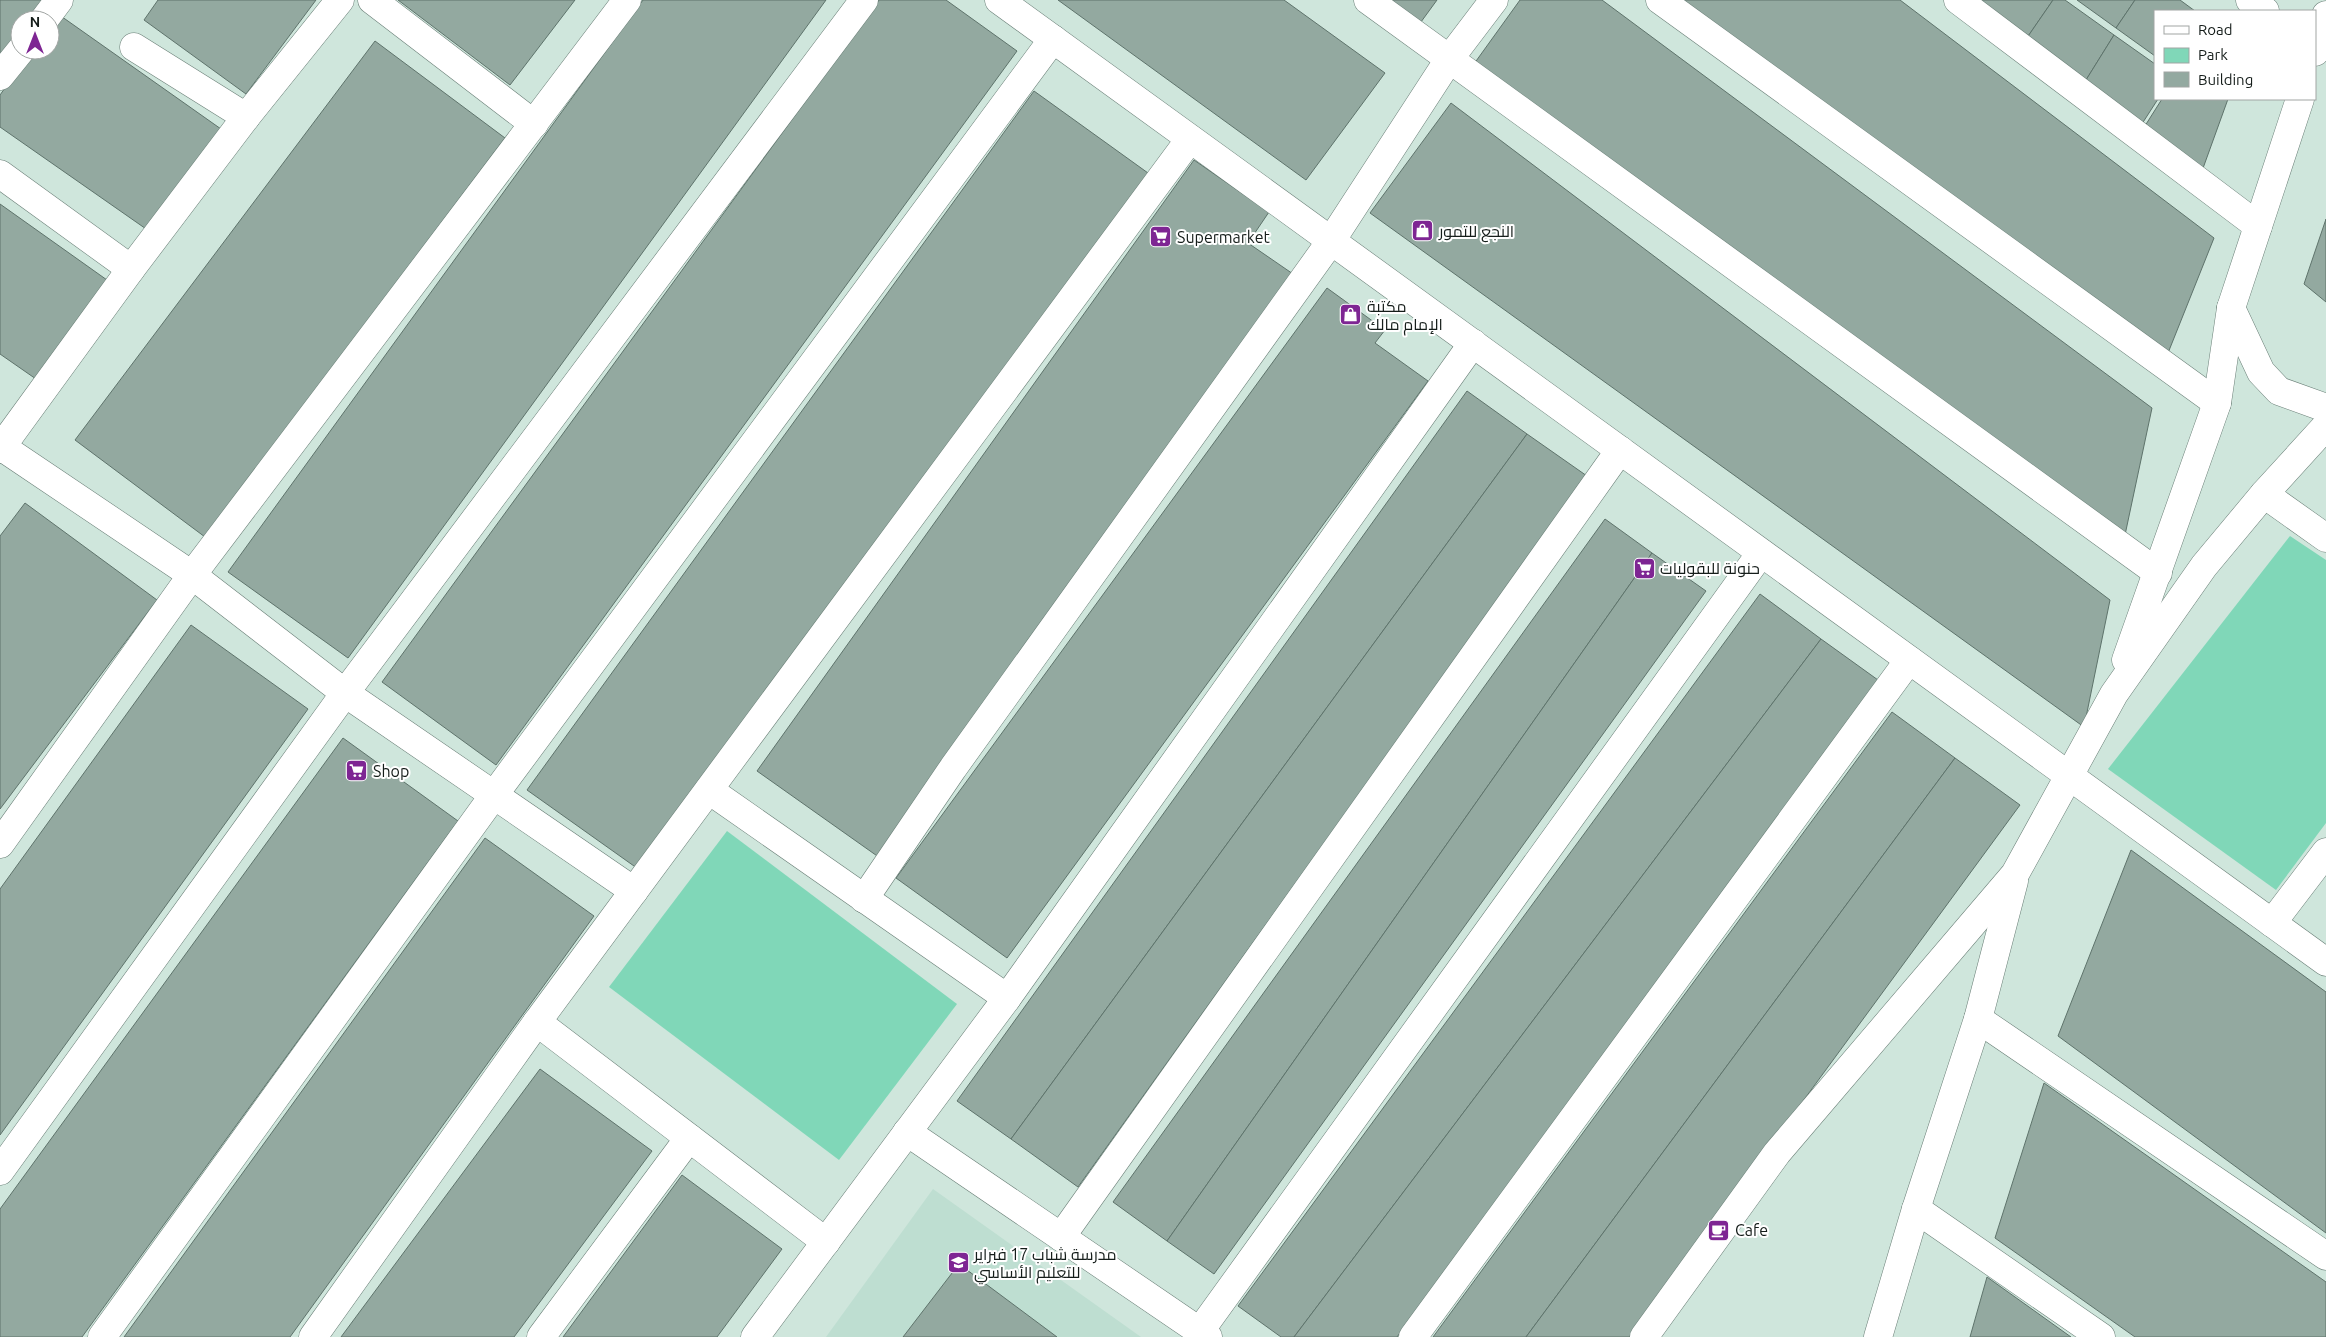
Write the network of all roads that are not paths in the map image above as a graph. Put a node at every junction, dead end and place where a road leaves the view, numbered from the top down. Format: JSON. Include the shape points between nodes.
{"nodes":[{"id":1,"x":340,"y":0,"type":"edge"},
{"id":2,"x":372,"y":0,"type":"edge"},
{"id":3,"x":627,"y":0,"type":"edge"},
{"id":4,"x":864,"y":0,"type":"edge"},
{"id":5,"x":999,"y":0,"type":"edge"},
{"id":6,"x":1368,"y":0,"type":"edge"},
{"id":7,"x":1494,"y":0,"type":"edge"},
{"id":8,"x":1660,"y":0,"type":"edge"},
{"id":9,"x":1958,"y":0,"type":"edge"},
{"id":10,"x":2250,"y":0,"type":"edge"},
{"id":11,"x":2264,"y":10,"type":"edge"},
{"id":12,"x":2326,"y":15,"type":"edge"},
{"id":13,"x":1053,"y":39,"type":"junction"},
{"id":14,"x":134,"y":47,"type":"dead end"},
{"id":15,"x":2316,"y":47,"type":"edge"},
{"id":16,"x":1450,"y":58,"type":"junction"},
{"id":17,"x":13,"y":60,"type":"edge"},
{"id":18,"x":0,"y":76,"type":"edge"},
{"id":19,"x":2300,"y":100,"type":"edge"},
{"id":20,"x":246,"y":116,"type":"junction"},
{"id":21,"x":534,"y":124,"type":"junction"},
{"id":22,"x":1190,"y":139,"type":"junction"},
{"id":23,"x":0,"y":174,"type":"edge"},
{"id":24,"x":2258,"y":226,"type":"junction"},
{"id":25,"x":1330,"y":240,"type":"junction"},
{"id":26,"x":131,"y":269,"type":"junction"},
{"id":27,"x":2231,"y":308,"type":"junction"},
{"id":28,"x":1473,"y":343,"type":"junction"},
{"id":29,"x":2217,"y":403,"type":"junction"},
{"id":30,"x":2326,"y":408,"type":"edge"},
{"id":31,"x":9,"y":417,"type":"edge"},
{"id":32,"x":2326,"y":426,"type":"edge"},
{"id":33,"x":1,"y":448,"type":"edge"},
{"id":34,"x":1620,"y":450,"type":"junction"},
{"id":35,"x":2264,"y":494,"type":"junction"},
{"id":36,"x":2326,"y":538,"type":"edge"},
{"id":37,"x":1762,"y":553,"type":"junction"},
{"id":38,"x":2158,"y":573,"type":"junction"},
{"id":39,"x":192,"y":576,"type":"junction"},
{"id":40,"x":1909,"y":660,"type":"junction"},
{"id":41,"x":345,"y":693,"type":"junction"},
{"id":42,"x":2114,"y":694,"type":"junction"},
{"id":43,"x":2070,"y":776,"type":"junction"},
{"id":44,"x":709,"y":790,"type":"junction"},
{"id":45,"x":494,"y":795,"type":"junction"},
{"id":46,"x":0,"y":844,"type":"edge"},
{"id":47,"x":2326,"y":852,"type":"edge"},
{"id":48,"x":2016,"y":874,"type":"junction"},
{"id":49,"x":634,"y":891,"type":"junction"},
{"id":50,"x":864,"y":899,"type":"junction"},
{"id":51,"x":2272,"y":923,"type":"junction"},
{"id":52,"x":2326,"y":962,"type":"edge"},
{"id":53,"x":1006,"y":998,"type":"junction"},
{"id":54,"x":1978,"y":1019,"type":"junction"},
{"id":55,"x":537,"y":1022,"type":"junction"},
{"id":56,"x":907,"y":1132,"type":"junction"},
{"id":57,"x":688,"y":1138,"type":"junction"},
{"id":58,"x":0,"y":1171,"type":"edge"},
{"id":59,"x":1916,"y":1209,"type":"junction"},
{"id":60,"x":1060,"y":1237,"type":"junction"},
{"id":61,"x":826,"y":1242,"type":"junction"},
{"id":62,"x":2326,"y":1256,"type":"edge"},
{"id":63,"x":1204,"y":1334,"type":"edge"},
{"id":64,"x":102,"y":1337,"type":"edge"},
{"id":65,"x":313,"y":1337,"type":"edge"},
{"id":66,"x":541,"y":1337,"type":"edge"},
{"id":67,"x":755,"y":1337,"type":"edge"},
{"id":68,"x":1413,"y":1337,"type":"edge"},
{"id":69,"x":1644,"y":1337,"type":"edge"},
{"id":70,"x":1878,"y":1337,"type":"edge"},
{"id":71,"x":2101,"y":1337,"type":"edge"}],
"edges":[{"from":1,"to":20,"type":"street"},
{"from":2,"to":21,"type":"street"},
{"from":3,"to":21,"type":"street"},
{"from":4,"to":41,"type":"street"},
{"from":5,"to":13,"type":"street"},
{"from":6,"to":16,"type":"street"},
{"from":7,"to":16,"type":"street"},
{"from":8,"to":29,"type":"street"},
{"from":9,"to":24,"type":"street"},
{"from":10,"to":11,"type":"street"},
{"from":12,"to":15,"type":"street"},
{"from":13,"to":22,"type":"street"},
{"from":13,"to":45,"type":"street"},
{"from":14,"to":20,"type":"street"},
{"from":16,"to":25,"type":"street"},
{"from":16,"to":38,"type":"street"},
{"from":17,"to":18,"type":"street"},
{"from":19,"to":24,"type":"street"},
{"from":20,"to":26,"type":"street"},
{"from":21,"to":39,"type":"street"},
{"from":22,"to":25,"type":"street"},
{"from":22,"to":44,"type":"street"},
{"from":23,"to":26,"type":"street"},
{"from":24,"to":27,"type":"street"},
{"from":25,"to":28,"type":"street"},
{"from":25,"to":50,"type":"street","via":[[952,768]]},
{"from":26,"to":31,"type":"street"},
{"from":27,"to":29,"type":"street"},
{"from":27,"to":30,"type":"street","via":[[2261,372],[2279,391]]},
{"from":28,"to":34,"type":"street"},
{"from":28,"to":53,"type":"street"},
{"from":29,"to":38,"type":"street"},
{"from":31,"to":33,"type":"street"},
{"from":32,"to":35,"type":"street"},
{"from":33,"to":39,"type":"street"},
{"from":34,"to":37,"type":"street"},
{"from":34,"to":60,"type":"street"},
{"from":35,"to":36,"type":"street"},
{"from":35,"to":42,"type":"street","via":[[2204,566]]},
{"from":37,"to":40,"type":"street"},
{"from":37,"to":63,"type":"street"},
{"from":38,"to":42,"type":"street"},
{"from":39,"to":41,"type":"street"},
{"from":39,"to":46,"type":"street"},
{"from":40,"to":43,"type":"street"},
{"from":40,"to":68,"type":"street"},
{"from":41,"to":45,"type":"street"},
{"from":41,"to":58,"type":"street"},
{"from":42,"to":43,"type":"street"},
{"from":43,"to":48,"type":"street"},
{"from":43,"to":51,"type":"street"},
{"from":44,"to":49,"type":"street"},
{"from":44,"to":50,"type":"street"},
{"from":45,"to":49,"type":"street"},
{"from":45,"to":64,"type":"street"},
{"from":47,"to":51,"type":"street"},
{"from":48,"to":54,"type":"street"},
{"from":48,"to":69,"type":"street","via":[[1777,1152]]},
{"from":49,"to":55,"type":"street"},
{"from":50,"to":53,"type":"street"},
{"from":51,"to":52,"type":"street"},
{"from":53,"to":56,"type":"street"},
{"from":54,"to":59,"type":"street"},
{"from":54,"to":62,"type":"street"},
{"from":55,"to":57,"type":"street"},
{"from":55,"to":65,"type":"street"},
{"from":56,"to":60,"type":"street"},
{"from":56,"to":61,"type":"street"},
{"from":57,"to":61,"type":"street"},
{"from":57,"to":66,"type":"street"},
{"from":59,"to":70,"type":"street"},
{"from":59,"to":71,"type":"street"},
{"from":60,"to":63,"type":"street"},
{"from":61,"to":67,"type":"street"}]}
